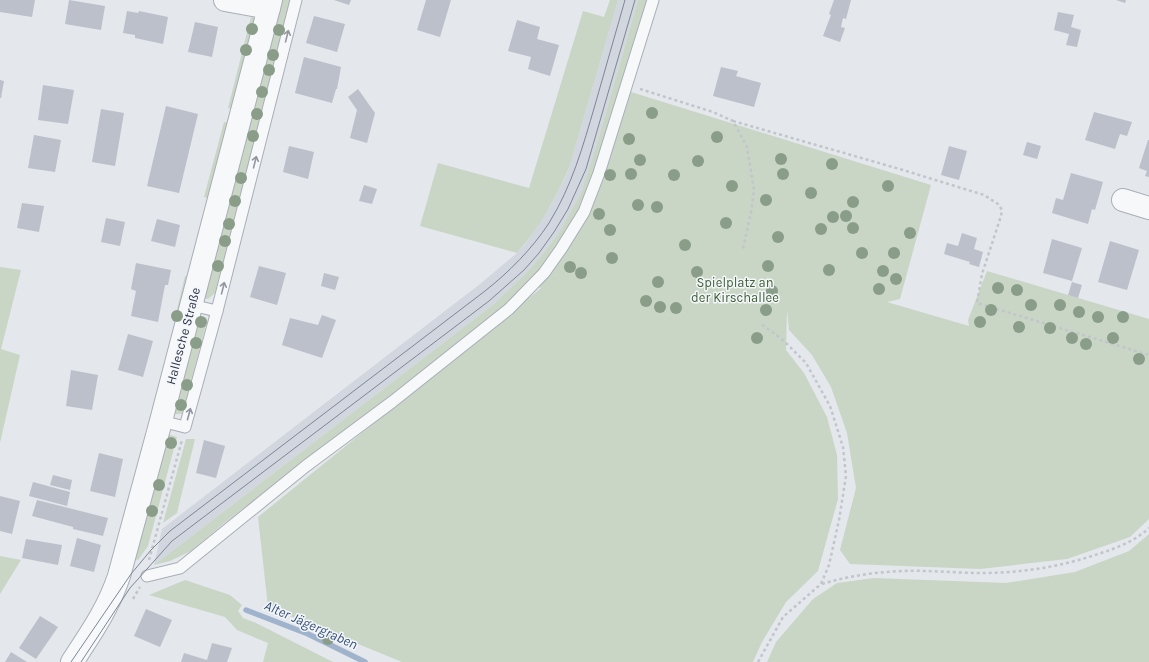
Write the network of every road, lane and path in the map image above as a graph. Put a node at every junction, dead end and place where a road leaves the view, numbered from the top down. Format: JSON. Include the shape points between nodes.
{"nodes":[{"id":1,"x":224,"y":0,"type":"edge"},
{"id":2,"x":296,"y":0,"type":"edge"},
{"id":3,"x":653,"y":0,"type":"edge"},
{"id":4,"x":270,"y":4,"type":"edge"},
{"id":5,"x":627,"y":85,"type":"junction"},
{"id":6,"x":733,"y":121,"type":"junction"},
{"id":7,"x":1123,"y":200,"type":"dead end"},
{"id":8,"x":1149,"y":208,"type":"edge"},
{"id":9,"x":743,"y":250,"type":"dead end"},
{"id":10,"x":191,"y":305,"type":"junction"},
{"id":11,"x":217,"y":311,"type":"junction"},
{"id":12,"x":760,"y":322,"type":"dead end"},
{"id":13,"x":1149,"y":355,"type":"edge"},
{"id":14,"x":161,"y":421,"type":"junction"},
{"id":15,"x":185,"y":427,"type":"junction"},
{"id":16,"x":1149,"y":528,"type":"edge"},
{"id":17,"x":147,"y":576,"type":"joint"},
{"id":18,"x":821,"y":584,"type":"junction"},
{"id":19,"x":72,"y":662,"type":"edge"},
{"id":20,"x":758,"y":662,"type":"edge"}],
"edges":[{"from":1,"to":4,"type":"street"},
{"from":11,"to":2,"type":"lane","one_way":true},
{"from":3,"to":5,"type":"lane"},
{"from":4,"to":10,"type":"street","name":"Hallesche Straße"},
{"from":5,"to":6,"type":"path","via":[[713,112]]},
{"from":5,"to":17,"type":"lane","via":[[584,212],[561,250],[529,290],[490,324],[306,466],[180,568]]},
{"from":6,"to":9,"type":"path","via":[[747,147],[754,190]]},
{"from":6,"to":13,"type":"path","via":[[984,195],[998,204],[1002,210],[982,274],[977,303]]},
{"from":7,"to":8,"type":"street"},
{"from":10,"to":11,"type":"lane"},
{"from":10,"to":14,"type":"street","name":"Hallesche Straße"},
{"from":15,"to":11,"type":"lane","one_way":true},
{"from":12,"to":18,"type":"path","via":[[806,363],[830,406],[843,447],[846,476],[839,520],[829,565]]},
{"from":14,"to":15,"type":"lane"},
{"from":14,"to":19,"type":"street","name":"Hallesche Straße","via":[[114,590],[105,611]]},
{"from":15,"to":17,"type":"path","via":[[152,544]]},
{"from":16,"to":18,"type":"path","via":[[1118,548],[1077,561],[1034,570],[984,574],[904,571],[872,573]]},
{"from":18,"to":20,"type":"path","via":[[783,617]]}]}
